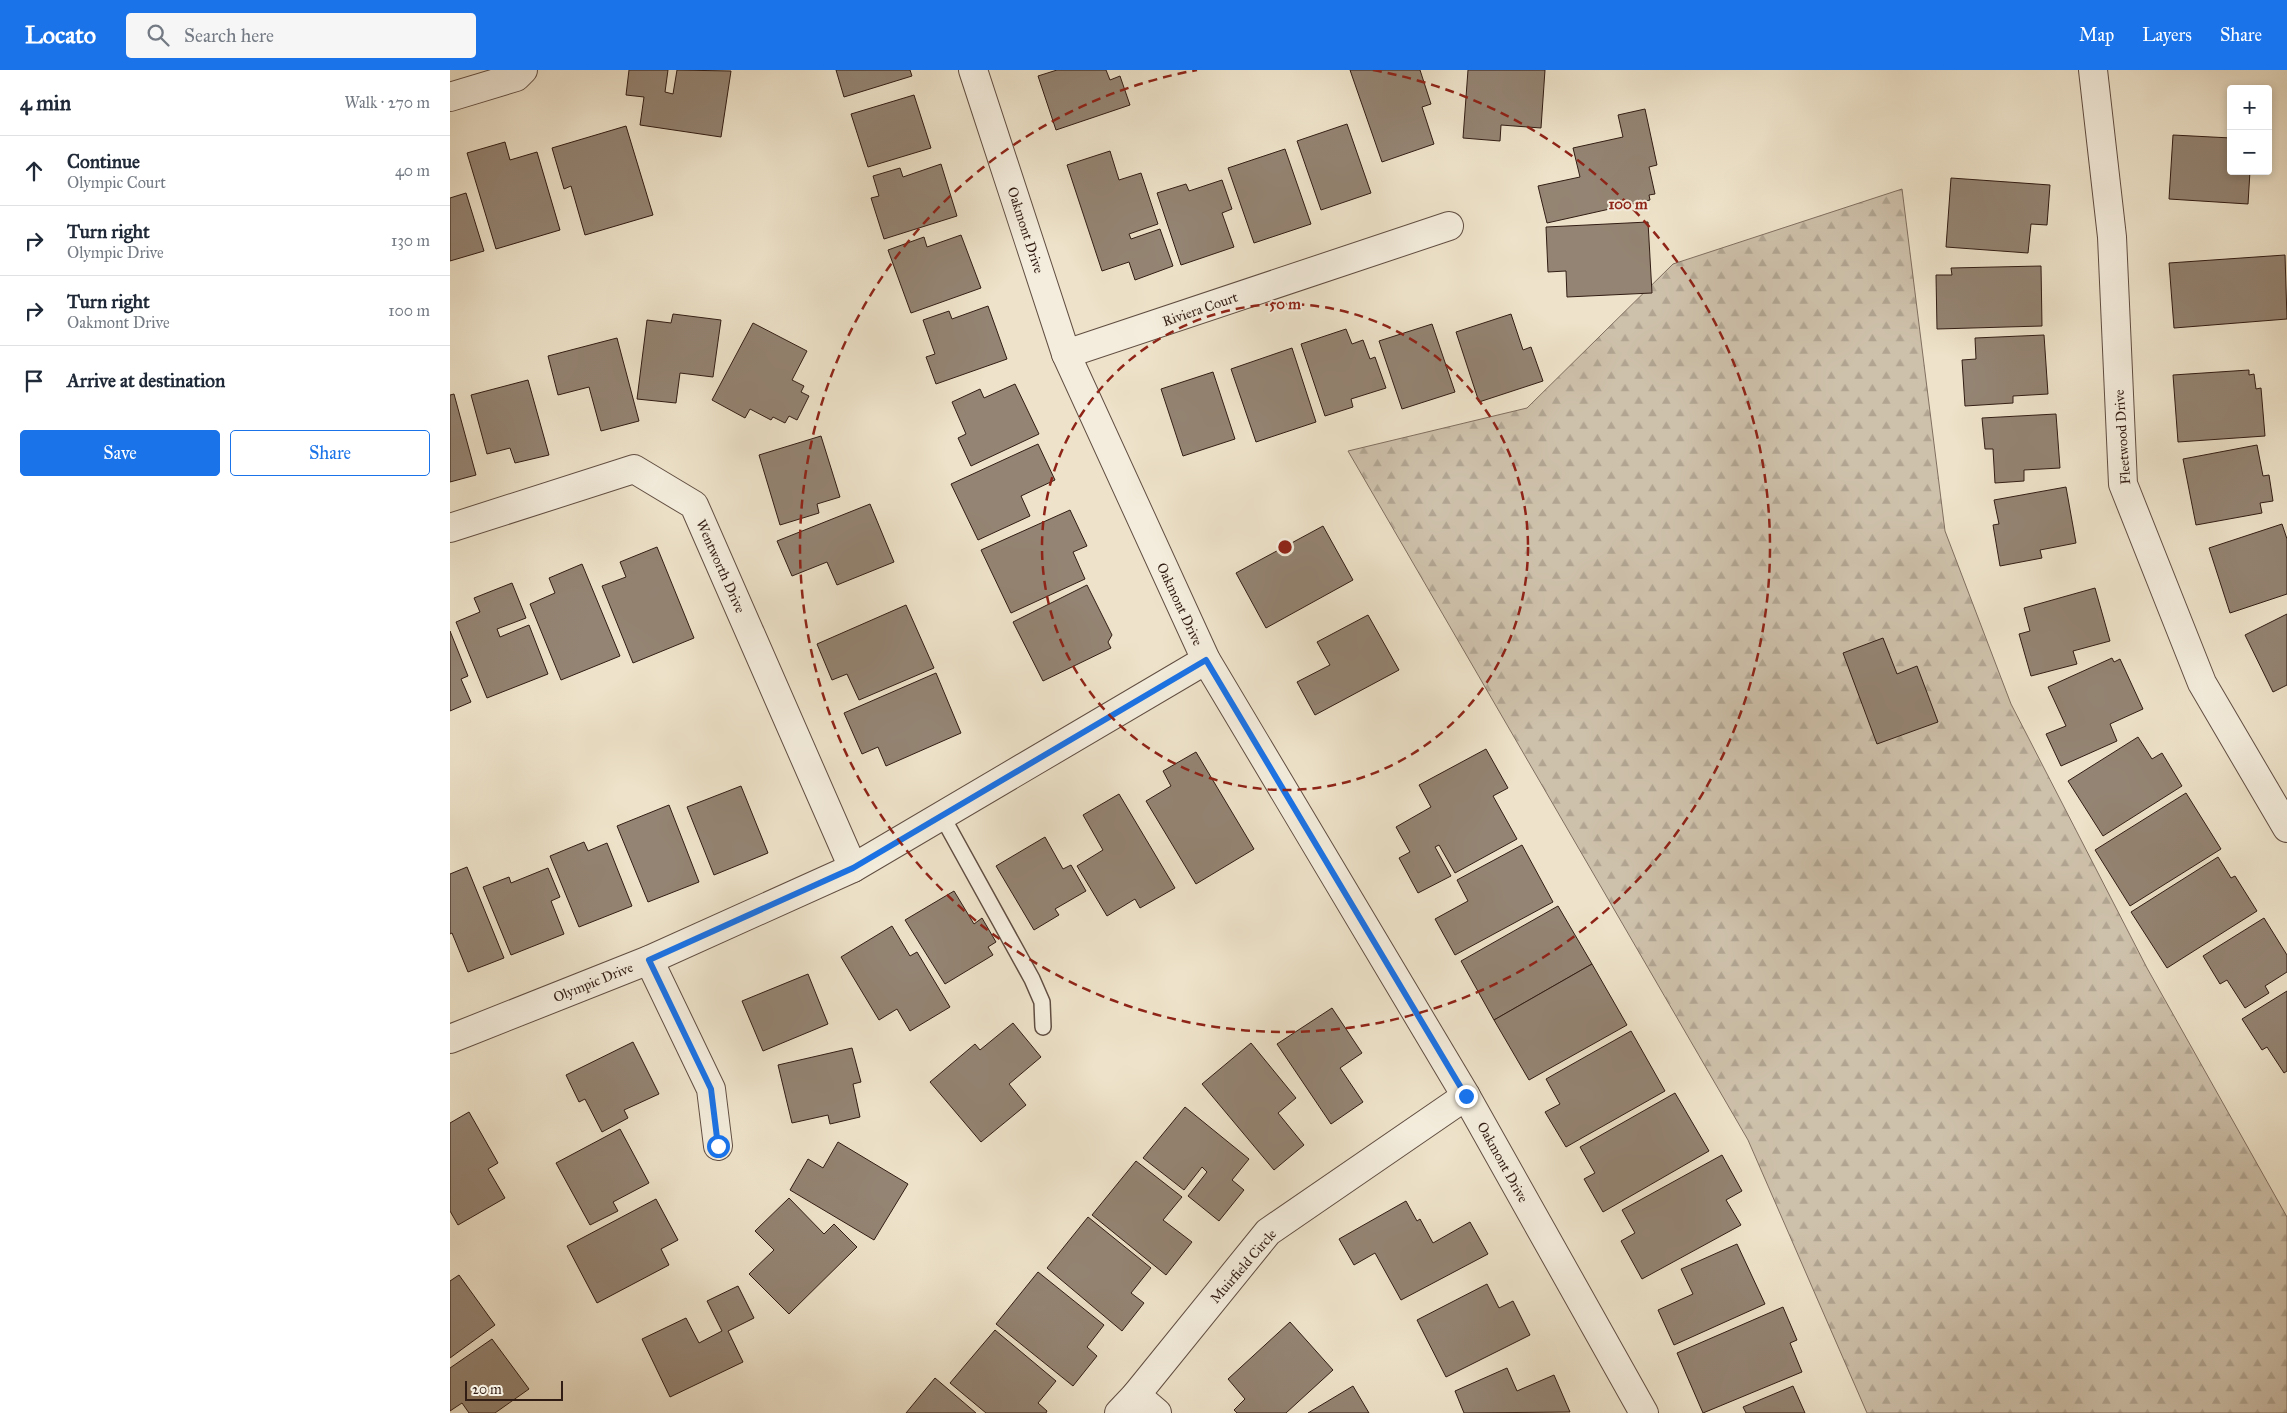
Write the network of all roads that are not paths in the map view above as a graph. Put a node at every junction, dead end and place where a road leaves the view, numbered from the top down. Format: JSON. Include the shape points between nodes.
{"nodes":[{"id":1,"x":523,"y":70,"type":"edge"},
{"id":2,"x":973,"y":70,"type":"edge"},
{"id":3,"x":2094,"y":70,"type":"edge"},
{"id":4,"x":450,"y":96,"type":"edge"},
{"id":5,"x":1448,"y":226,"type":"dead end"},
{"id":6,"x":1066,"y":354,"type":"junction"},
{"id":7,"x":450,"y":528,"type":"edge"},
{"id":8,"x":1206,"y":660,"type":"junction"},
{"id":9,"x":942,"y":816,"type":"junction"},
{"id":10,"x":2287,"y":828,"type":"edge"},
{"id":11,"x":853,"y":868,"type":"junction"},
{"id":12,"x":649,"y":960,"type":"junction"},
{"id":13,"x":1044,"y":1027,"type":"dead end"},
{"id":14,"x":450,"y":1040,"type":"edge"},
{"id":15,"x":1466,"y":1096,"type":"junction"},
{"id":16,"x":718,"y":1146,"type":"dead end"},
{"id":17,"x":1128,"y":1404,"type":"edge"},
{"id":18,"x":1157,"y":1413,"type":"edge"},
{"id":19,"x":1644,"y":1413,"type":"edge"}],
"edges":[{"from":1,"to":4,"type":"street","via":[[516,77]]},
{"from":2,"to":6,"type":"street","name":"Oakmont Drive"},
{"from":3,"to":10,"type":"street","name":"Fleetwood Drive","via":[[2112,238],[2123,484],[2202,683]]},
{"from":5,"to":6,"type":"street","name":"Riviera Court"},
{"from":6,"to":8,"type":"street","name":"Oakmont Drive"},
{"from":7,"to":11,"type":"street","name":"Wentworth Drive","via":[[634,469],[694,505]]},
{"from":8,"to":9,"type":"street","name":"Olympic Drive"},
{"from":8,"to":15,"type":"street","name":"Oakmont Drive"},
{"from":9,"to":11,"type":"street","name":"Olympic Drive"},
{"from":9,"to":13,"type":"lane","via":[[1032,979],[1042,1002]]},
{"from":11,"to":12,"type":"street","name":"Olympic Drive"},
{"from":12,"to":14,"type":"street","name":"Olympic Drive"},
{"from":12,"to":16,"type":"street","via":[[711,1089]]},
{"from":15,"to":17,"type":"street","name":"Muirfield Circle","via":[[1268,1232]]},
{"from":15,"to":19,"type":"street","name":"Oakmont Drive"},
{"from":17,"to":18,"type":"street"}]}
